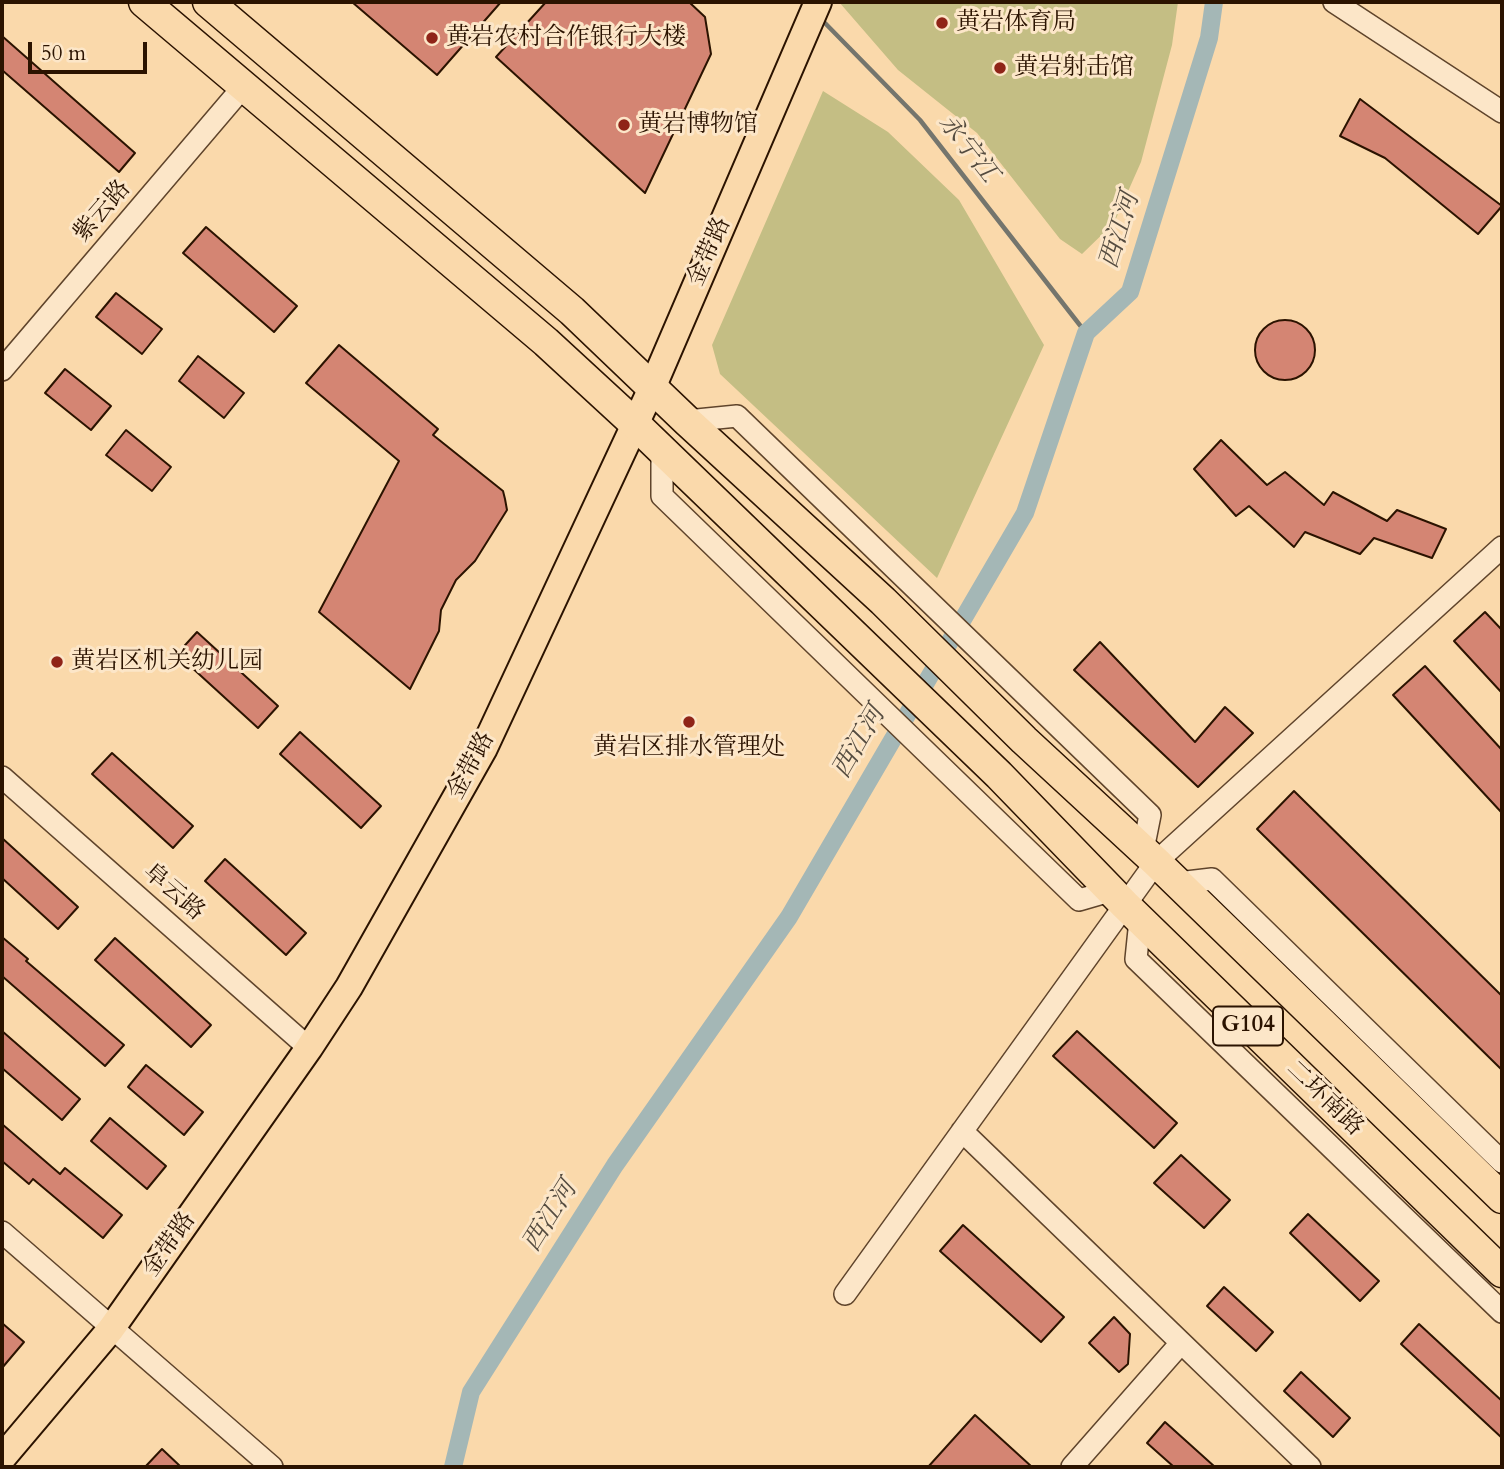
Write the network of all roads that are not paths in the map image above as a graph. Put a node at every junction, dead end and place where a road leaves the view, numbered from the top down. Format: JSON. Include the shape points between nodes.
{"nodes":[{"id":1,"x":144,"y":2,"type":"edge"},
{"id":2,"x":208,"y":2,"type":"edge"},
{"id":3,"x":818,"y":2,"type":"edge"},
{"id":4,"x":1334,"y":2,"type":"edge"},
{"id":5,"x":243,"y":87,"type":"junction"},
{"id":6,"x":1502,"y":112,"type":"edge"},
{"id":7,"x":2,"y":370,"type":"edge"},
{"id":8,"x":652,"y":388,"type":"junction"},
{"id":9,"x":687,"y":421,"type":"junction"},
{"id":10,"x":635,"y":424,"type":"junction"},
{"id":11,"x":662,"y":451,"type":"junction"},
{"id":12,"x":1502,"y":547,"type":"edge"},
{"id":13,"x":2,"y":777,"type":"edge"},
{"id":14,"x":1150,"y":856,"type":"junction"},
{"id":15,"x":1178,"y":883,"type":"junction"},
{"id":16,"x":1125,"y":905,"type":"junction"},
{"id":17,"x":309,"y":1048,"type":"junction"},
{"id":18,"x":962,"y":1132,"type":"junction"},
{"id":19,"x":1502,"y":1162,"type":"edge"},
{"id":20,"x":1502,"y":1198,"type":"edge"},
{"id":21,"x":2,"y":1232,"type":"edge"},
{"id":22,"x":1502,"y":1272,"type":"edge"},
{"id":23,"x":845,"y":1294,"type":"dead end"},
{"id":24,"x":1502,"y":1312,"type":"edge"},
{"id":25,"x":111,"y":1329,"type":"junction"},
{"id":26,"x":1181,"y":1343,"type":"junction"},
{"id":27,"x":2,"y":1458,"type":"edge"},
{"id":28,"x":272,"y":1467,"type":"edge"},
{"id":29,"x":1072,"y":1467,"type":"edge"},
{"id":30,"x":1310,"y":1467,"type":"edge"}],
"edges":[{"from":1,"to":5,"type":"highway","name":"二环南路"},
{"from":2,"to":8,"type":"highway","via":[[572,312]]},
{"from":3,"to":8,"type":"main road","name":"金带路"},
{"from":4,"to":6,"type":"street"},
{"from":5,"to":7,"type":"street","name":"紫云路"},
{"from":5,"to":10,"type":"highway","name":"二环南路","via":[[546,342]]},
{"from":8,"to":9,"type":"highway"},
{"from":8,"to":10,"type":"main road","name":"金带路"},
{"from":9,"to":14,"type":"highway","number":"G104"},
{"from":9,"to":14,"type":"street","via":[[737,416],[1150,815]]},
{"from":10,"to":11,"type":"highway","name":"二环南路"},
{"from":10,"to":17,"type":"main road","name":"金带路","via":[[484,748],[349,987]]},
{"from":11,"to":16,"type":"highway","name":"二环南路","number":"G104","via":[[999,775]]},
{"from":11,"to":16,"type":"street","via":[[662,496],[1079,900]]},
{"from":12,"to":14,"type":"street"},
{"from":13,"to":17,"type":"street","name":"阜云路"},
{"from":14,"to":15,"type":"highway","number":"G104"},
{"from":14,"to":16,"type":"street"},
{"from":15,"to":19,"type":"street","via":[[1212,880]]},
{"from":15,"to":20,"type":"highway","number":"G104"},
{"from":16,"to":18,"type":"street"},
{"from":16,"to":22,"type":"highway","name":"二环南路","number":"G104"},
{"from":16,"to":24,"type":"street","via":[[1136,959]]},
{"from":17,"to":25,"type":"main road","name":"金带路"},
{"from":18,"to":23,"type":"street"},
{"from":18,"to":26,"type":"street"},
{"from":21,"to":25,"type":"street"},
{"from":25,"to":27,"type":"main road","name":"金带路"},
{"from":25,"to":28,"type":"street"},
{"from":26,"to":29,"type":"street"},
{"from":26,"to":30,"type":"street"}]}
